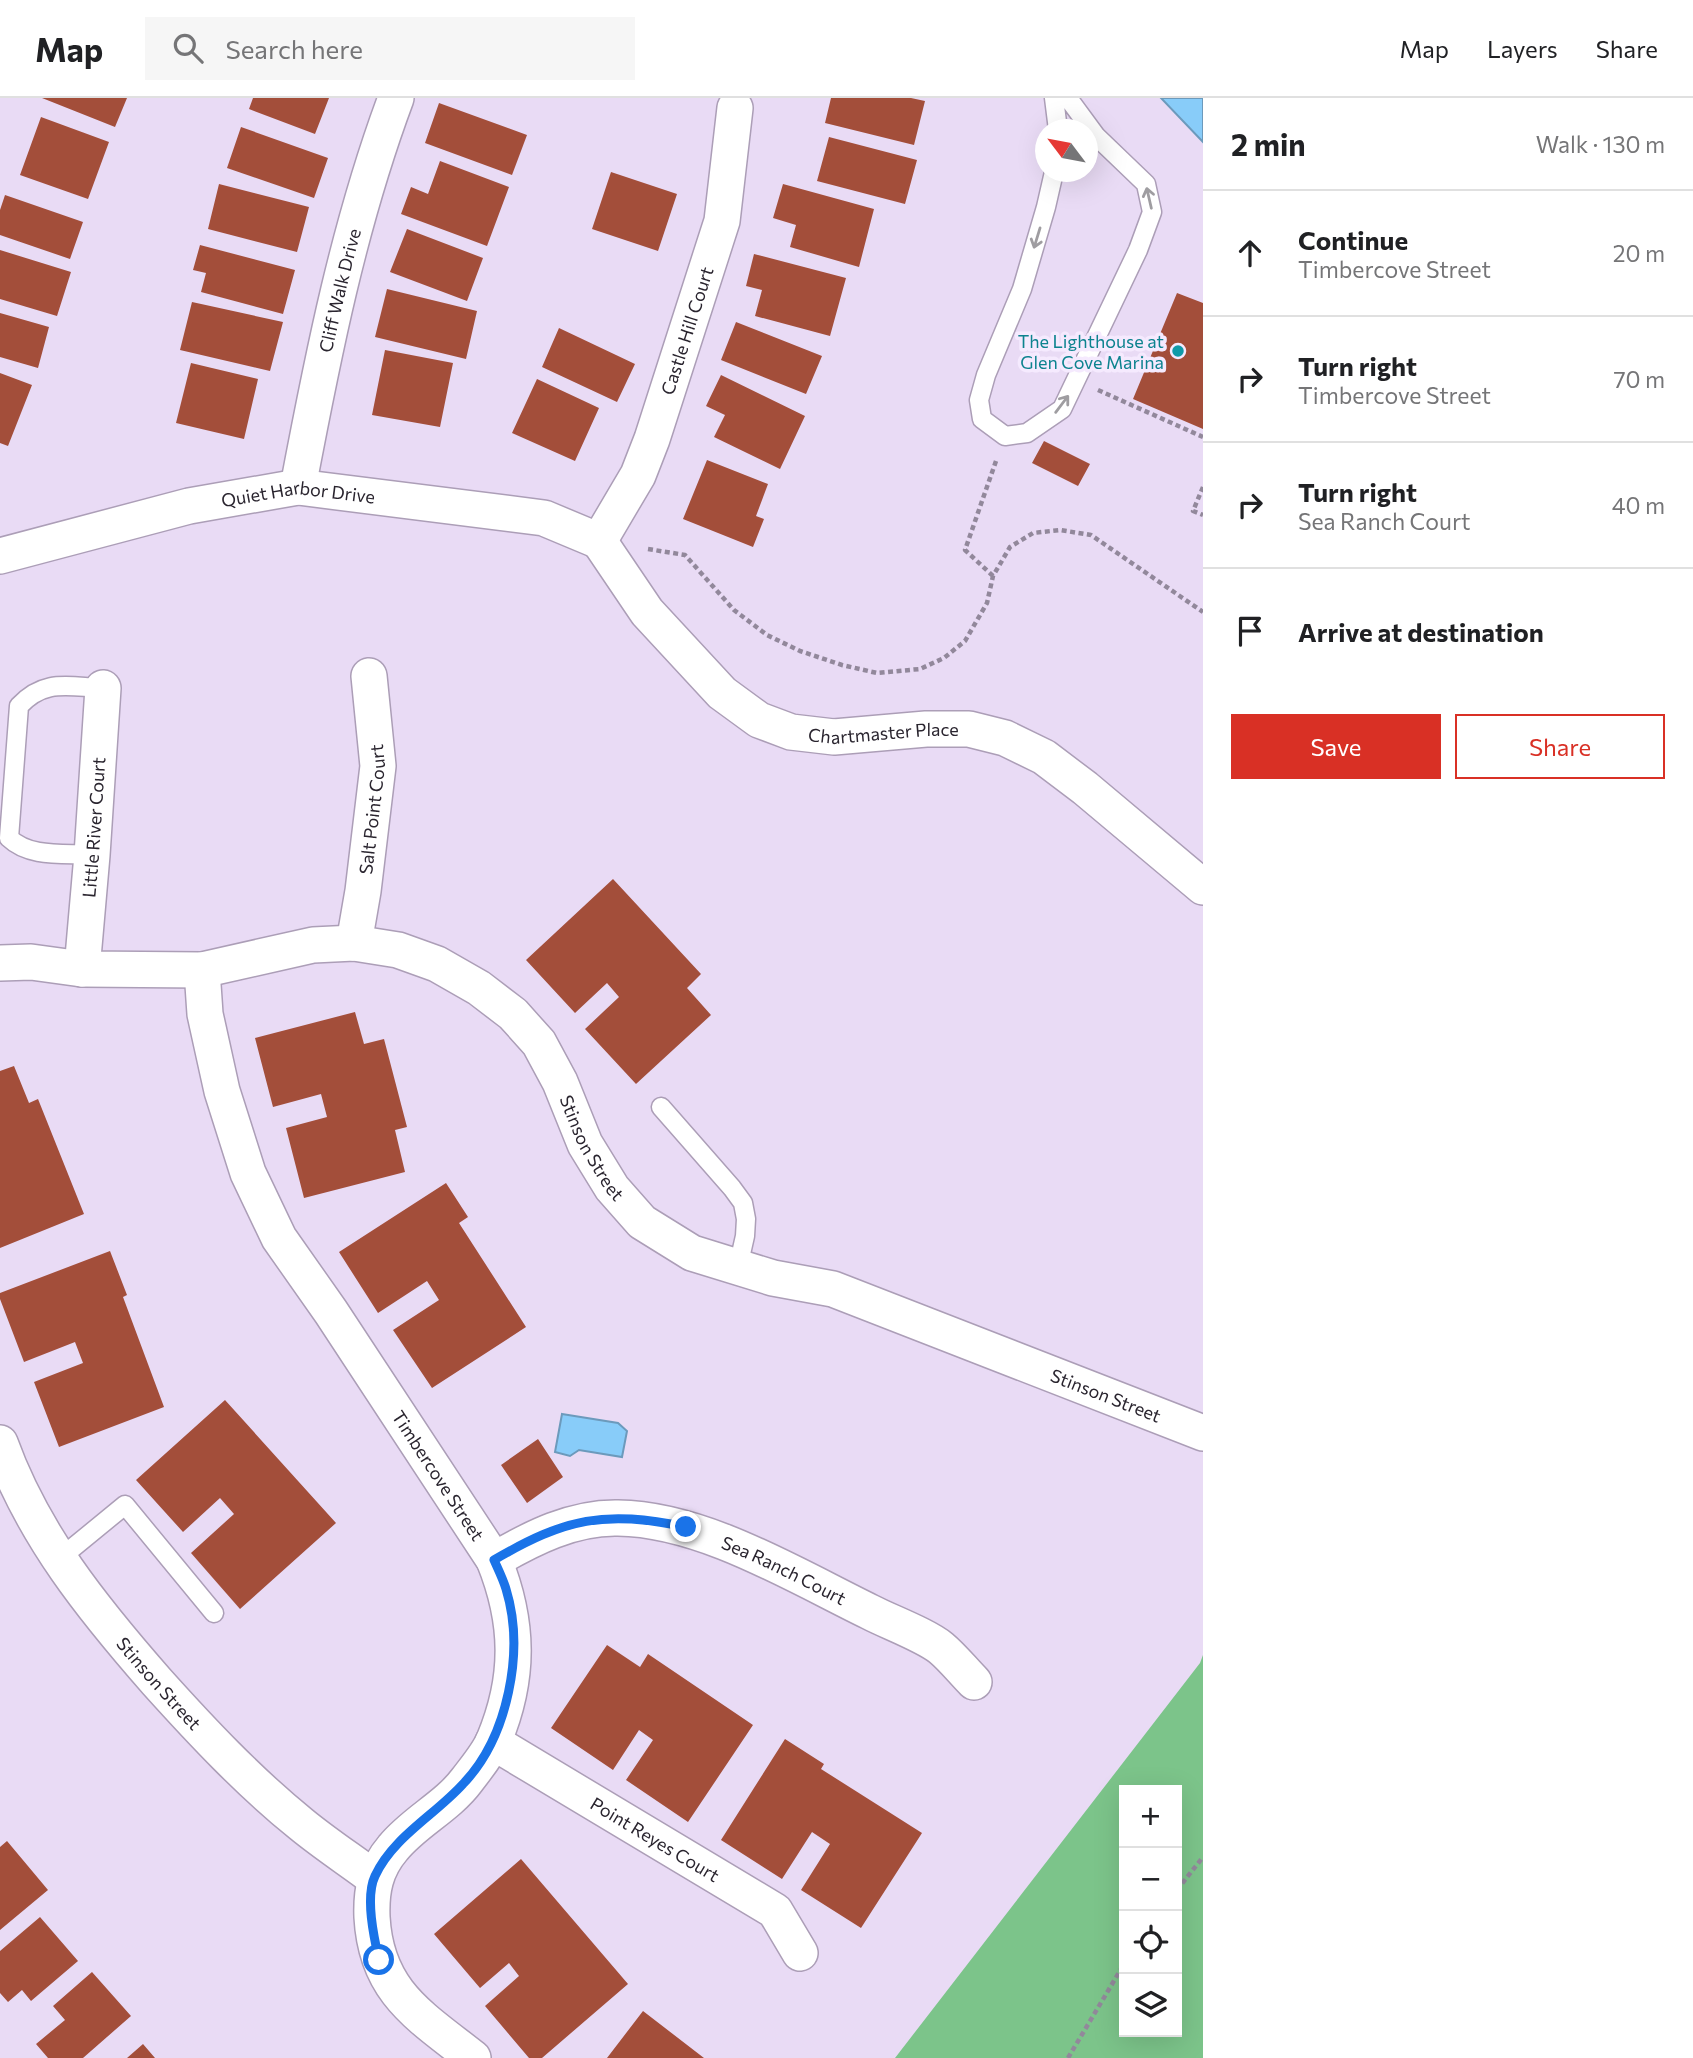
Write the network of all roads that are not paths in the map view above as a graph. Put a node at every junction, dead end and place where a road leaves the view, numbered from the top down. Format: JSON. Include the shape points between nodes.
{"nodes":[{"id":1,"x":396,"y":98,"type":"edge"},
{"id":2,"x":1054,"y":98,"type":"edge"},
{"id":3,"x":1068,"y":98,"type":"edge"},
{"id":4,"x":735,"y":108,"type":"dead end"},
{"id":5,"x":1057,"y":119,"type":"edge"},
{"id":6,"x":1083,"y":119,"type":"edge"},
{"id":7,"x":1098,"y":138,"type":"edge"},
{"id":8,"x":1052,"y":182,"type":"edge"},
{"id":9,"x":298,"y":487,"type":"junction"},
{"id":10,"x":599,"y":541,"type":"junction"},
{"id":11,"x":0,"y":556,"type":"edge"},
{"id":12,"x":369,"y":676,"type":"dead end"},
{"id":13,"x":103,"y":688,"type":"joint"},
{"id":14,"x":92,"y":855,"type":"junction"},
{"id":15,"x":1203,"y":887,"type":"edge"},
{"id":16,"x":354,"y":943,"type":"junction"},
{"id":17,"x":0,"y":963,"type":"edge"},
{"id":18,"x":82,"y":969,"type":"junction"},
{"id":19,"x":202,"y":970,"type":"junction"},
{"id":20,"x":661,"y":1107,"type":"dead end"},
{"id":21,"x":738,"y":1267,"type":"junction"},
{"id":22,"x":1203,"y":1433,"type":"edge"},
{"id":23,"x":0,"y":1443,"type":"edge"},
{"id":24,"x":59,"y":1559,"type":"junction"},
{"id":25,"x":494,"y":1560,"type":"junction"},
{"id":26,"x":214,"y":1613,"type":"dead end"},
{"id":27,"x":974,"y":1682,"type":"dead end"},
{"id":28,"x":493,"y":1742,"type":"junction"},
{"id":29,"x":374,"y":1878,"type":"junction"},
{"id":30,"x":800,"y":1953,"type":"dead end"},
{"id":31,"x":473,"y":2058,"type":"edge"}],
"edges":[{"from":1,"to":9,"type":"street","name":"Cliff Walk Drive","via":[[348,249]]},
{"from":2,"to":5,"type":"lane"},
{"from":6,"to":3,"type":"lane","one_way":true},
{"from":4,"to":10,"type":"street","name":"Castle Hill Court","via":[[722,220],[652,439],[638,475]]},
{"from":8,"to":7,"type":"lane","one_way":true,"via":[[1021,289],[979,400],[982,419],[1005,436],[1027,433],[1062,409],[1152,212],[1146,184]]},
{"from":9,"to":10,"type":"street","name":"Quiet Harbor Drive","via":[[544,518]]},
{"from":9,"to":11,"type":"street","name":"Quiet Harbor Drive","via":[[189,506]]},
{"from":10,"to":15,"type":"street","name":"Chartmaster Place","via":[[647,611],[723,693],[759,720],[791,732],[834,737],[969,729],[1005,738],[1044,757]]},
{"from":12,"to":16,"type":"street","name":"Salt Point Court","via":[[378,766]]},
{"from":13,"to":14,"type":"street","name":"Little River Court"},
{"from":13,"to":14,"type":"lane","via":[[44,687],[19,706],[9,838],[31,851]]},
{"from":14,"to":18,"type":"street","name":"Little River Court"},
{"from":16,"to":19,"type":"street","name":"Stinson Street","via":[[313,945]]},
{"from":16,"to":21,"type":"street","name":"Stinson Street","via":[[398,950],[437,964],[513,1014],[539,1043],[585,1144],[612,1188],[642,1222],[692,1253]]},
{"from":17,"to":18,"type":"street","name":"Stinson Street"},
{"from":18,"to":19,"type":"street","name":"Stinson Street"},
{"from":19,"to":25,"type":"street","name":"Timbercove Street","via":[[205,1014],[222,1091],[248,1173],[279,1238]]},
{"from":20,"to":21,"type":"lane","via":[[743,1203],[745,1236]]},
{"from":21,"to":22,"type":"street","name":"Stinson Street","via":[[833,1289]]},
{"from":23,"to":24,"type":"street","name":"Stinson Street","via":[[33,1519]]},
{"from":24,"to":26,"type":"lane","via":[[125,1505]]},
{"from":24,"to":29,"type":"street","name":"Stinson Street","via":[[193,1723],[302,1826]]},
{"from":25,"to":27,"type":"street","name":"Sea Ranch Court","via":[[539,1534],[577,1522],[615,1517],[686,1527],[766,1561],[939,1647]]},
{"from":25,"to":28,"type":"street","name":"Timbercove Street","via":[[506,1590],[514,1659]]},
{"from":28,"to":29,"type":"street","name":"Timbercove Street","via":[[465,1783],[393,1847]]},
{"from":28,"to":30,"type":"street","name":"Point Reyes Court","via":[[775,1911]]},
{"from":29,"to":31,"type":"street","name":"Timbercove Street","via":[[373,1933],[379,1960],[391,1983],[406,2002]]}]}
